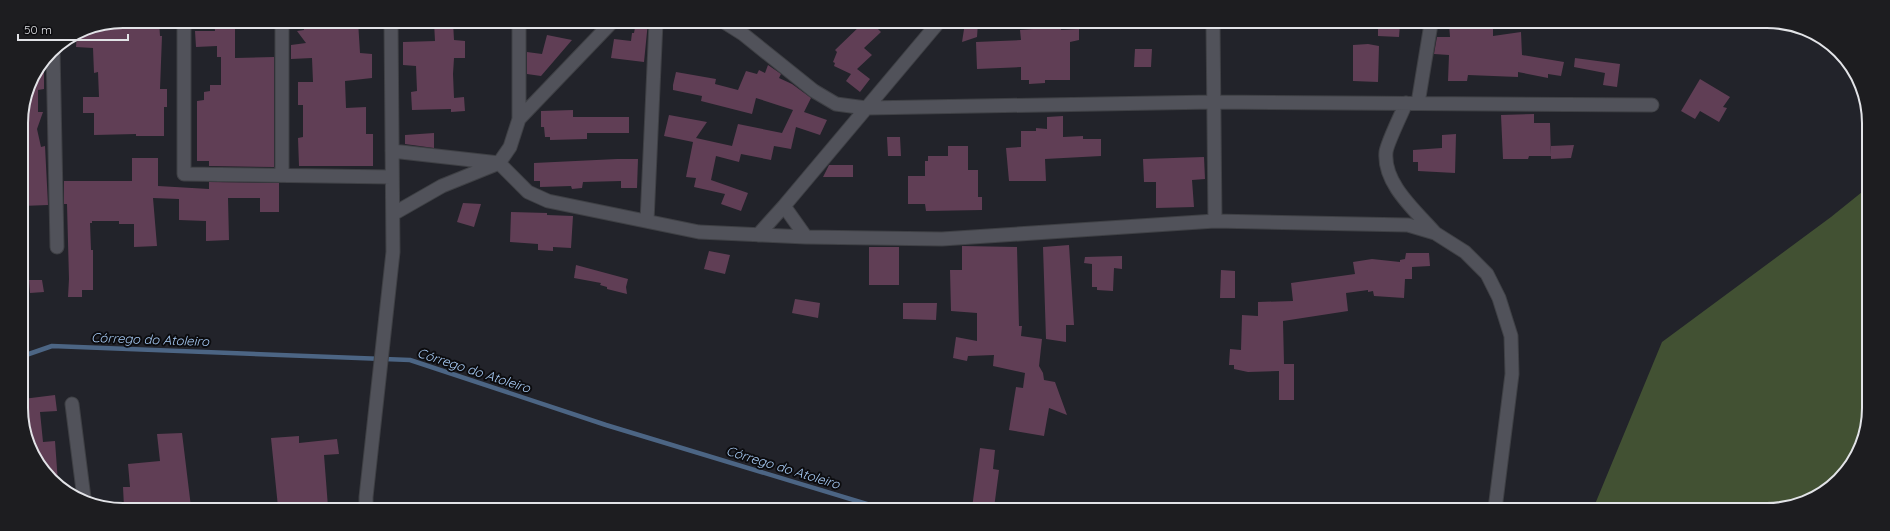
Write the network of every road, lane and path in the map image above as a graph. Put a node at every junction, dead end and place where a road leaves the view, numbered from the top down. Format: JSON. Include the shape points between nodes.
{"nodes":[{"id":1,"x":184,"y":28,"type":"edge"},
{"id":2,"x":282,"y":28,"type":"edge"},
{"id":3,"x":391,"y":28,"type":"edge"},
{"id":4,"x":519,"y":28,"type":"edge"},
{"id":5,"x":606,"y":28,"type":"edge"},
{"id":6,"x":656,"y":28,"type":"edge"},
{"id":7,"x":734,"y":28,"type":"edge"},
{"id":8,"x":934,"y":28,"type":"edge"},
{"id":9,"x":1213,"y":28,"type":"edge"},
{"id":10,"x":1430,"y":28,"type":"edge"},
{"id":11,"x":53,"y":59,"type":"edge"},
{"id":12,"x":1213,"y":102,"type":"junction"},
{"id":13,"x":1412,"y":103,"type":"junction"},
{"id":14,"x":1652,"y":106,"type":"dead end"},
{"id":15,"x":866,"y":108,"type":"junction"},
{"id":16,"x":519,"y":119,"type":"junction"},
{"id":17,"x":392,"y":151,"type":"junction"},
{"id":18,"x":499,"y":163,"type":"junction"},
{"id":19,"x":282,"y":175,"type":"junction"},
{"id":20,"x":392,"y":177,"type":"junction"},
{"id":21,"x":784,"y":206,"type":"junction"},
{"id":22,"x":393,"y":214,"type":"junction"},
{"id":23,"x":647,"y":221,"type":"junction"},
{"id":24,"x":1215,"y":221,"type":"junction"},
{"id":25,"x":1435,"y":233,"type":"junction"},
{"id":26,"x":758,"y":235,"type":"junction"},
{"id":27,"x":806,"y":237,"type":"junction"},
{"id":28,"x":57,"y":247,"type":"dead end"},
{"id":29,"x":72,"y":404,"type":"dead end"},
{"id":30,"x":84,"y":494,"type":"edge"},
{"id":31,"x":366,"y":503,"type":"edge"},
{"id":32,"x":1496,"y":503,"type":"edge"}],
"edges":[{"from":1,"to":19,"type":"street","via":[[184,174]]},
{"from":2,"to":19,"type":"street"},
{"from":3,"to":17,"type":"street"},
{"from":4,"to":16,"type":"street"},
{"from":5,"to":16,"type":"street"},
{"from":6,"to":23,"type":"street"},
{"from":7,"to":15,"type":"street","via":[[814,91],[836,104]]},
{"from":8,"to":15,"type":"street"},
{"from":9,"to":12,"type":"street"},
{"from":10,"to":13,"type":"street"},
{"from":11,"to":28,"type":"street"},
{"from":12,"to":13,"type":"street"},
{"from":12,"to":15,"type":"street"},
{"from":12,"to":24,"type":"street"},
{"from":13,"to":14,"type":"street"},
{"from":13,"to":25,"type":"street","via":[[1386,152],[1389,173],[1400,193]]},
{"from":15,"to":21,"type":"street"},
{"from":16,"to":18,"type":"street","via":[[510,147]]},
{"from":17,"to":18,"type":"street"},
{"from":17,"to":20,"type":"street"},
{"from":18,"to":22,"type":"street","via":[[442,186]]},
{"from":18,"to":23,"type":"street","via":[[528,192],[548,201]]},
{"from":19,"to":20,"type":"street"},
{"from":20,"to":22,"type":"street"},
{"from":21,"to":26,"type":"street"},
{"from":21,"to":27,"type":"street"},
{"from":22,"to":31,"type":"street","via":[[393,252]]},
{"from":23,"to":26,"type":"street","via":[[699,232]]},
{"from":24,"to":25,"type":"street","via":[[1408,225]]},
{"from":24,"to":27,"type":"street","via":[[942,240]]},
{"from":25,"to":32,"type":"street","via":[[1465,252],[1487,274],[1499,298],[1511,336],[1512,374]]},
{"from":26,"to":27,"type":"street"},
{"from":29,"to":30,"type":"street"}]}
